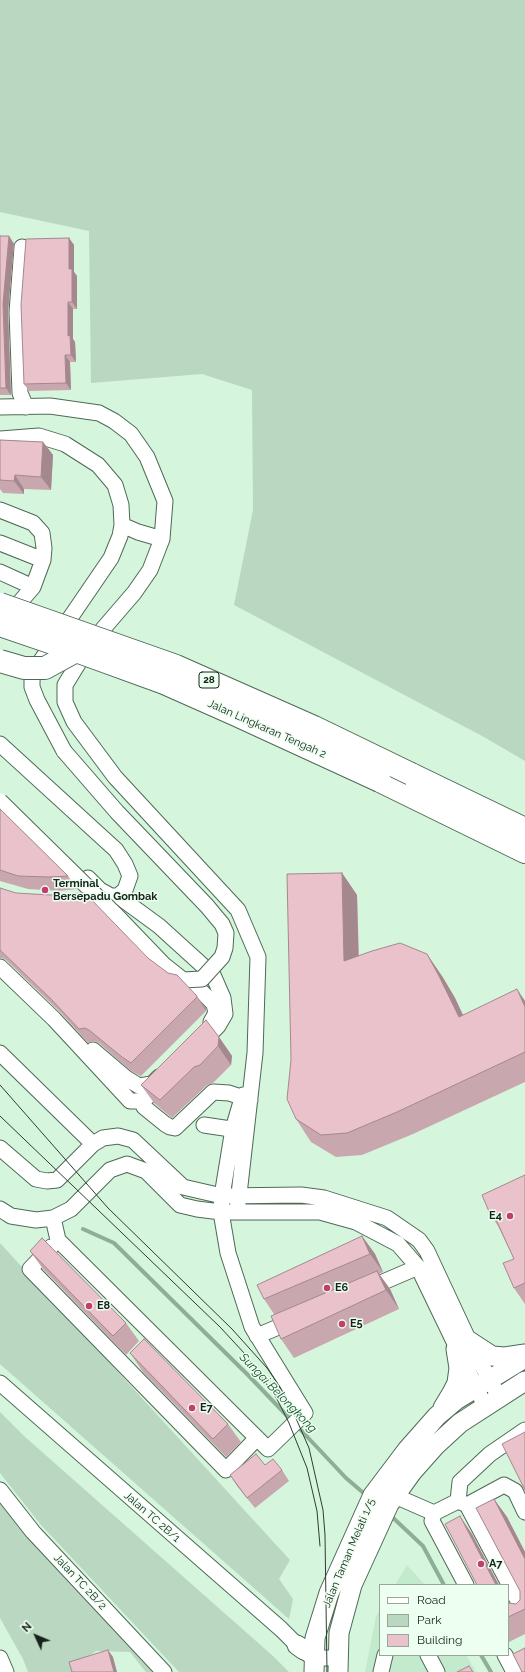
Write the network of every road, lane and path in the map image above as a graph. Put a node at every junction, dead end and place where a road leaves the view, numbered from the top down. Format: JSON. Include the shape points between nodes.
{"nodes":[{"id":1,"x":22,"y":247,"type":"dead end"},
{"id":2,"x":0,"y":407,"type":"edge"},
{"id":3,"x":26,"y":407,"type":"junction"},
{"id":4,"x":0,"y":439,"type":"edge"},
{"id":5,"x":0,"y":510,"type":"edge"},
{"id":6,"x":122,"y":525,"type":"junction"},
{"id":7,"x":162,"y":539,"type":"junction"},
{"id":8,"x":0,"y":543,"type":"edge"},
{"id":9,"x":43,"y":560,"type":"junction"},
{"id":10,"x":0,"y":572,"type":"edge"},
{"id":11,"x":33,"y":587,"type":"junction"},
{"id":12,"x":0,"y":604,"type":"edge"},
{"id":13,"x":0,"y":625,"type":"edge"},
{"id":14,"x":76,"y":651,"type":"junction"},
{"id":15,"x":0,"y":661,"type":"edge"},
{"id":16,"x":0,"y":744,"type":"edge"},
{"id":17,"x":0,"y":792,"type":"edge"},
{"id":18,"x":0,"y":801,"type":"edge"},
{"id":19,"x":525,"y":829,"type":"edge"},
{"id":20,"x":525,"y":852,"type":"edge"},
{"id":21,"x":115,"y":896,"type":"junction"},
{"id":22,"x":79,"y":898,"type":"edge"},
{"id":23,"x":0,"y":967,"type":"edge"},
{"id":24,"x":190,"y":980,"type":"junction"},
{"id":25,"x":54,"y":1019,"type":"junction"},
{"id":26,"x":0,"y":1053,"type":"edge"},
{"id":27,"x":246,"y":1099,"type":"junction"},
{"id":28,"x":135,"y":1101,"type":"junction"},
{"id":29,"x":204,"y":1125,"type":"dead end"},
{"id":30,"x":240,"y":1130,"type":"junction"},
{"id":31,"x":93,"y":1144,"type":"junction"},
{"id":32,"x":0,"y":1148,"type":"edge"},
{"id":33,"x":239,"y":1195,"type":"junction"},
{"id":34,"x":222,"y":1196,"type":"junction"},
{"id":35,"x":0,"y":1209,"type":"edge"},
{"id":36,"x":221,"y":1212,"type":"junction"},
{"id":37,"x":237,"y":1212,"type":"junction"},
{"id":38,"x":53,"y":1218,"type":"junction"},
{"id":39,"x":58,"y":1240,"type":"junction"},
{"id":40,"x":419,"y":1240,"type":"junction"},
{"id":41,"x":405,"y":1250,"type":"junction"},
{"id":42,"x":418,"y":1267,"type":"junction"},
{"id":43,"x":352,"y":1295,"type":"edge"},
{"id":44,"x":308,"y":1314,"type":"edge"},
{"id":45,"x":258,"y":1336,"type":"junction"},
{"id":46,"x":463,"y":1345,"type":"junction"},
{"id":47,"x":525,"y":1354,"type":"edge"},
{"id":48,"x":525,"y":1358,"type":"edge"},
{"id":49,"x":525,"y":1381,"type":"edge"},
{"id":50,"x":0,"y":1383,"type":"edge"},
{"id":51,"x":483,"y":1383,"type":"junction"},
{"id":52,"x":492,"y":1401,"type":"junction"},
{"id":53,"x":438,"y":1416,"type":"junction"},
{"id":54,"x":525,"y":1430,"type":"edge"},
{"id":55,"x":257,"y":1438,"type":"junction"},
{"id":56,"x":0,"y":1490,"type":"edge"},
{"id":57,"x":463,"y":1503,"type":"junction"},
{"id":58,"x":381,"y":1504,"type":"junction"},
{"id":59,"x":525,"y":1512,"type":"edge"},
{"id":60,"x":434,"y":1513,"type":"junction"},
{"id":61,"x":465,"y":1584,"type":"edge"},
{"id":62,"x":508,"y":1584,"type":"edge"},
{"id":63,"x":509,"y":1585,"type":"edge"},
{"id":64,"x":525,"y":1614,"type":"edge"},
{"id":65,"x":385,"y":1656,"type":"edge"},
{"id":66,"x":429,"y":1656,"type":"edge"},
{"id":67,"x":506,"y":1656,"type":"edge"},
{"id":68,"x":309,"y":1657,"type":"edge"},
{"id":69,"x":0,"y":1658,"type":"edge"},
{"id":70,"x":338,"y":1665,"type":"edge"},
{"id":71,"x":6,"y":1672,"type":"edge"},
{"id":72,"x":164,"y":1672,"type":"edge"},
{"id":73,"x":381,"y":1672,"type":"edge"},
{"id":74,"x":438,"y":1672,"type":"edge"},
{"id":75,"x":514,"y":1672,"type":"edge"}],
"edges":[{"from":1,"to":3,"type":"street","via":[[17,312],[20,393]]},
{"from":2,"to":3,"type":"street"},
{"from":3,"to":7,"type":"street","via":[[50,406],[99,412],[131,434],[147,457],[165,501]]},
{"from":4,"to":6,"type":"street","via":[[39,436],[65,444],[98,465],[115,485],[121,505]]},
{"from":5,"to":9,"type":"street","via":[[33,523],[42,533]]},
{"from":6,"to":7,"type":"street"},
{"from":6,"to":24,"type":"street","bridge":true,"via":[[111,558],[40,662],[32,679],[32,687],[64,752],[222,924],[226,933],[222,957],[202,979]]},
{"from":7,"to":27,"type":"street","via":[[150,570],[134,593],[90,644],[65,685],[65,702],[74,722],[116,777],[238,910],[258,958],[254,1053]]},
{"from":8,"to":9,"type":"street"},
{"from":9,"to":11,"type":"street"},
{"from":10,"to":11,"type":"street"},
{"from":11,"to":13,"type":"street"},
{"from":12,"to":19,"type":"highway","name":"Jalan Lingkaran Tengah 2","number":"28","bridge":true,"via":[[176,666],[314,727]]},
{"from":13,"to":14,"type":"highway","name":"Jalan Lingkaran Tengah 2","number":"28","bridge":true},
{"from":14,"to":15,"type":"highway","bridge":true,"via":[[46,668],[24,668]]},
{"from":14,"to":20,"type":"highway","name":"Jalan Lingkaran Tengah 2","number":"28","bridge":true,"via":[[234,714],[380,781]]},
{"from":16,"to":21,"type":"street","via":[[116,850],[130,876],[125,890]]},
{"from":17,"to":21,"type":"street","via":[[100,890]]},
{"from":18,"to":24,"type":"street","bridge":true,"via":[[164,965],[183,980]]},
{"from":21,"to":22,"type":"street"},
{"from":21,"to":24,"type":"street","via":[[159,926],[213,975],[219,986],[226,1008],[225,1014],[218,1026],[189,1051],[216,1012],[214,1004]]},
{"from":23,"to":25,"type":"street"},
{"from":25,"to":28,"type":"street"},
{"from":25,"to":28,"type":"street","via":[[139,1086],[152,1084],[171,1069],[147,1098]]},
{"from":26,"to":31,"type":"street"},
{"from":27,"to":28,"type":"street","via":[[215,1091],[175,1128],[165,1124]]},
{"from":27,"to":30,"type":"street"},
{"from":29,"to":30,"type":"street"},
{"from":30,"to":33,"type":"street"},
{"from":30,"to":34,"type":"street"},
{"from":31,"to":32,"type":"street","via":[[57,1180],[47,1181],[36,1180]]},
{"from":31,"to":34,"type":"street","via":[[103,1138],[118,1136],[133,1140],[183,1188]]},
{"from":33,"to":34,"type":"street"},
{"from":33,"to":37,"type":"street"},
{"from":33,"to":40,"type":"street","via":[[301,1195],[324,1198],[387,1218]]},
{"from":34,"to":36,"type":"street"},
{"from":35,"to":38,"type":"street","via":[[11,1216],[36,1220]]},
{"from":36,"to":37,"type":"street"},
{"from":36,"to":38,"type":"street","via":[[180,1205],[146,1171],[127,1164],[110,1170],[71,1209]]},
{"from":36,"to":45,"type":"street","via":[[228,1253],[252,1327]]},
{"from":37,"to":41,"type":"street","via":[[320,1212],[356,1222]]},
{"from":38,"to":39,"type":"street"},
{"from":39,"to":55,"type":"street"},
{"from":39,"to":55,"type":"street","via":[[30,1269],[226,1470]]},
{"from":40,"to":41,"type":"street"},
{"from":40,"to":46,"type":"street","via":[[427,1251]]},
{"from":41,"to":42,"type":"street"},
{"from":42,"to":43,"type":"street"},
{"from":42,"to":46,"type":"street"},
{"from":44,"to":45,"type":"street"},
{"from":45,"to":55,"type":"street","via":[[305,1413],[268,1449]]},
{"from":46,"to":47,"type":"main road","via":[[492,1356]]},
{"from":46,"to":51,"type":"street"},
{"from":46,"to":53,"type":"main road","via":[[457,1383]]},
{"from":48,"to":51,"type":"main road","name":"Jalan Taman Melati 1/5"},
{"from":49,"to":52,"type":"main road","name":"Jalan Taman Melati 1/5"},
{"from":50,"to":68,"type":"street","name":"Jalan TC 2B/1","via":[[281,1629]]},
{"from":51,"to":52,"type":"street"},
{"from":51,"to":53,"type":"main road","name":"Jalan Taman Melati 1/5","via":[[456,1400]]},
{"from":52,"to":58,"type":"main road","name":"Jalan Taman Melati 1/5","via":[[436,1445]]},
{"from":53,"to":58,"type":"main road","name":"Jalan Taman Melati 1/5","via":[[407,1450]]},
{"from":54,"to":57,"type":"street","via":[[490,1454],[460,1482]]},
{"from":56,"to":72,"type":"street","name":"Jalan TC 2B/2","via":[[33,1532]]},
{"from":57,"to":59,"type":"street","via":[[504,1484],[515,1491]]},
{"from":57,"to":60,"type":"street"},
{"from":57,"to":62,"type":"street"},
{"from":58,"to":60,"type":"street"},
{"from":58,"to":68,"type":"main road","name":"Jalan Taman Melati 1/5","via":[[330,1593]]},
{"from":58,"to":70,"type":"main road","name":"Jalan Taman Melati 1/5","via":[[352,1586],[339,1633]]},
{"from":60,"to":61,"type":"street","via":[[432,1521]]},
{"from":63,"to":64,"type":"street"},
{"from":65,"to":73,"type":"street"},
{"from":66,"to":74,"type":"street"},
{"from":67,"to":75,"type":"street"},
{"from":68,"to":70,"type":"street"},
{"from":69,"to":71,"type":"street"}]}
